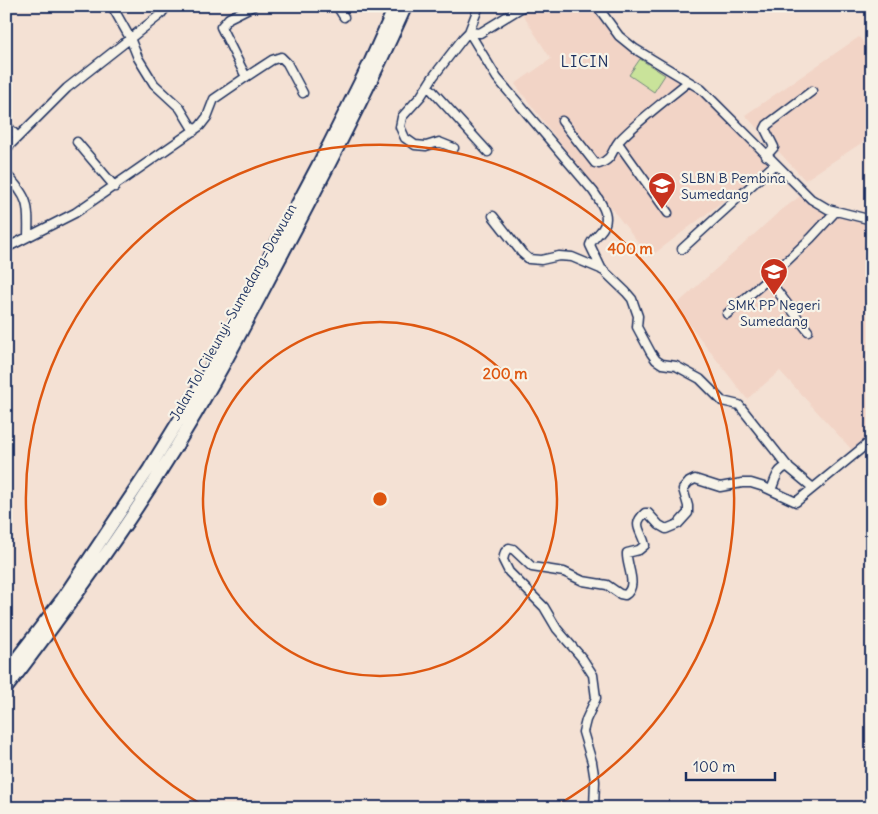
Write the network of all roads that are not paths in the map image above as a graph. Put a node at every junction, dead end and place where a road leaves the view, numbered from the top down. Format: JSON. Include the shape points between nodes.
{"nodes":[{"id":1,"x":112,"y":6,"type":"edge"},
{"id":2,"x":167,"y":6,"type":"edge"},
{"id":3,"x":253,"y":6,"type":"edge"},
{"id":4,"x":337,"y":6,"type":"edge"},
{"id":5,"x":395,"y":6,"type":"edge"},
{"id":6,"x":406,"y":6,"type":"edge"},
{"id":7,"x":479,"y":6,"type":"edge"},
{"id":8,"x":524,"y":6,"type":"edge"},
{"id":9,"x":596,"y":6,"type":"edge"},
{"id":10,"x":344,"y":17,"type":"dead end"},
{"id":11,"x":469,"y":32,"type":"junction"},
{"id":12,"x":130,"y":38,"type":"junction"},
{"id":13,"x":246,"y":77,"type":"junction"},
{"id":14,"x":688,"y":82,"type":"junction"},
{"id":15,"x":428,"y":86,"type":"junction"},
{"id":16,"x":812,"y":91,"type":"dead end"},
{"id":17,"x":303,"y":92,"type":"dead end"},
{"id":18,"x":562,"y":121,"type":"dead end"},
{"id":19,"x":6,"y":126,"type":"edge"},
{"id":20,"x":194,"y":131,"type":"junction"},
{"id":21,"x":18,"y":136,"type":"junction"},
{"id":22,"x":77,"y":142,"type":"dead end"},
{"id":23,"x":618,"y":143,"type":"junction"},
{"id":24,"x":454,"y":148,"type":"dead end"},
{"id":25,"x":6,"y":149,"type":"edge"},
{"id":26,"x":488,"y":152,"type":"dead end"},
{"id":27,"x":766,"y":156,"type":"junction"},
{"id":28,"x":775,"y":164,"type":"junction"},
{"id":29,"x":6,"y":174,"type":"edge"},
{"id":30,"x":115,"y":187,"type":"junction"},
{"id":31,"x":836,"y":211,"type":"junction"},
{"id":32,"x":668,"y":213,"type":"dead end"},
{"id":33,"x":493,"y":216,"type":"dead end"},
{"id":34,"x":872,"y":220,"type":"edge"},
{"id":35,"x":28,"y":236,"type":"junction"},
{"id":36,"x":6,"y":248,"type":"edge"},
{"id":37,"x":682,"y":249,"type":"dead end"},
{"id":38,"x":603,"y":270,"type":"junction"},
{"id":39,"x":768,"y":279,"type":"junction"},
{"id":40,"x":727,"y":314,"type":"dead end"},
{"id":41,"x":808,"y":331,"type":"dead end"},
{"id":42,"x":872,"y":440,"type":"edge"},
{"id":43,"x":788,"y":466,"type":"junction"},
{"id":44,"x":813,"y":488,"type":"junction"},
{"id":45,"x":772,"y":490,"type":"junction"},
{"id":46,"x":6,"y":672,"type":"edge"},
{"id":47,"x":6,"y":688,"type":"edge"},
{"id":48,"x":594,"y":808,"type":"edge"}],
"edges":[{"from":1,"to":12,"type":"street"},
{"from":2,"to":12,"type":"street"},
{"from":3,"to":13,"type":"street","via":[[229,18],[221,27]]},
{"from":4,"to":10,"type":"street"},
{"from":5,"to":46,"type":"highway","name":"Jalan Tol Cileunyi–Sumedang–Dawuan","via":[[329,144],[205,378],[62,599]]},
{"from":6,"to":47,"type":"highway","name":"Jalan Tol Cileunyi–Sumedang–Dawuan","via":[[338,148],[214,383],[158,474],[70,605]]},
{"from":7,"to":11,"type":"street"},
{"from":8,"to":11,"type":"street","via":[[480,33]]},
{"from":9,"to":14,"type":"street","via":[[619,36]]},
{"from":11,"to":15,"type":"street"},
{"from":11,"to":38,"type":"street","via":[[497,78],[604,208],[605,224],[590,245]]},
{"from":12,"to":20,"type":"street","via":[[154,84],[180,108]]},
{"from":12,"to":21,"type":"street","via":[[67,88]]},
{"from":13,"to":17,"type":"street","via":[[281,57]]},
{"from":13,"to":20,"type":"street","via":[[214,99],[207,117]]},
{"from":14,"to":23,"type":"street"},
{"from":14,"to":27,"type":"street","via":[[701,89]]},
{"from":15,"to":24,"type":"street","via":[[402,117],[400,127],[405,138],[415,144],[426,146],[439,142]]},
{"from":15,"to":26,"type":"street"},
{"from":16,"to":27,"type":"street","via":[[767,124],[774,147]]},
{"from":18,"to":23,"type":"street","via":[[597,164],[611,156]]},
{"from":19,"to":21,"type":"street"},
{"from":20,"to":30,"type":"street"},
{"from":21,"to":25,"type":"street"},
{"from":22,"to":30,"type":"street"},
{"from":23,"to":32,"type":"street"},
{"from":27,"to":28,"type":"street"},
{"from":28,"to":31,"type":"street","via":[[811,199]]},
{"from":28,"to":37,"type":"street"},
{"from":29,"to":35,"type":"street","via":[[28,206]]},
{"from":30,"to":35,"type":"street","via":[[76,214]]},
{"from":31,"to":34,"type":"street"},
{"from":31,"to":39,"type":"street"},
{"from":33,"to":38,"type":"street","via":[[529,259],[572,257]]},
{"from":35,"to":36,"type":"street"},
{"from":38,"to":43,"type":"street","via":[[632,299],[638,316],[637,327],[653,357],[662,364],[676,366],[700,379],[722,401],[739,405]]},
{"from":39,"to":40,"type":"street"},
{"from":39,"to":41,"type":"street"},
{"from":42,"to":44,"type":"street"},
{"from":43,"to":44,"type":"street"},
{"from":43,"to":45,"type":"street","via":[[779,470]]},
{"from":44,"to":45,"type":"street","via":[[796,502]]},
{"from":45,"to":48,"type":"street","via":[[751,483],[714,486],[695,479],[683,489],[688,514],[678,524],[666,529],[645,513],[637,524],[645,545],[627,553],[632,586],[625,595],[607,585],[583,581],[564,572],[532,567],[511,547],[505,552],[503,560],[509,572],[544,607],[593,675],[596,698],[583,732],[595,781]]}]}
